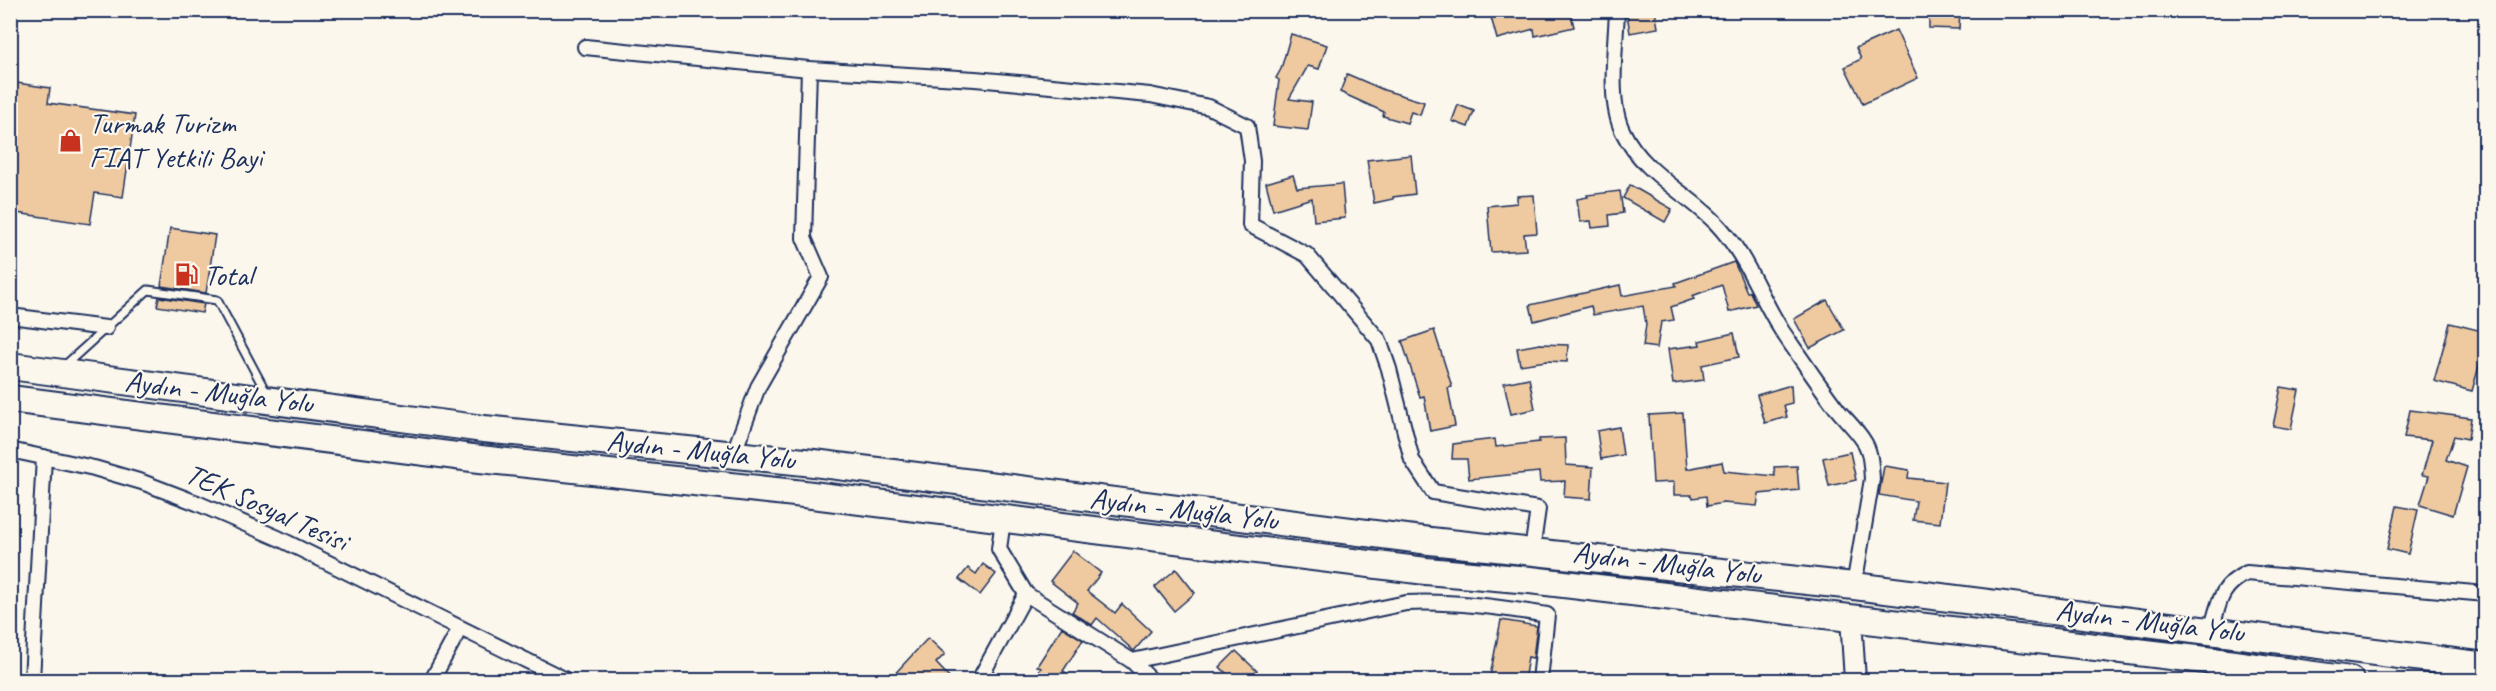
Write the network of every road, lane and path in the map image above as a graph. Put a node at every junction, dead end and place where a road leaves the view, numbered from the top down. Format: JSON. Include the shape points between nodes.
{"nodes":[{"id":1,"x":1617,"y":10,"type":"edge"},
{"id":2,"x":585,"y":47,"type":"dead end"},
{"id":3,"x":809,"y":69,"type":"junction"},
{"id":4,"x":10,"y":316,"type":"edge"},
{"id":5,"x":106,"y":328,"type":"junction"},
{"id":6,"x":10,"y":366,"type":"edge"},
{"id":7,"x":57,"y":373,"type":"junction"},
{"id":8,"x":10,"y":399,"type":"edge"},
{"id":9,"x":270,"y":399,"type":"junction"},
{"id":10,"x":10,"y":450,"type":"edge"},
{"id":11,"x":733,"y":455,"type":"junction"},
{"id":12,"x":44,"y":457,"type":"junction"},
{"id":13,"x":1003,"y":520,"type":"junction"},
{"id":14,"x":1532,"y":551,"type":"junction"},
{"id":15,"x":1854,"y":586,"type":"junction"},
{"id":16,"x":1026,"y":594,"type":"junction"},
{"id":17,"x":2486,"y":594,"type":"edge"},
{"id":18,"x":1851,"y":618,"type":"junction"},
{"id":19,"x":460,"y":628,"type":"junction"},
{"id":20,"x":2211,"y":631,"type":"junction"},
{"id":21,"x":1132,"y":661,"type":"junction"},
{"id":22,"x":2486,"y":666,"type":"edge"},
{"id":23,"x":32,"y":681,"type":"edge"},
{"id":24,"x":432,"y":681,"type":"edge"},
{"id":25,"x":566,"y":681,"type":"edge"},
{"id":26,"x":979,"y":681,"type":"edge"},
{"id":27,"x":1151,"y":681,"type":"edge"},
{"id":28,"x":1540,"y":681,"type":"edge"},
{"id":29,"x":1854,"y":681,"type":"edge"},
{"id":30,"x":2350,"y":681,"type":"edge"}],
"edges":[{"from":1,"to":15,"type":"street","via":[[1616,107],[1622,130],[1651,169],[1714,221],[1737,246],[1782,331],[1864,441],[1872,479]]},
{"from":2,"to":3,"type":"street"},
{"from":3,"to":11,"type":"street","via":[[804,238],[821,277],[758,387]]},
{"from":3,"to":14,"type":"street","via":[[1150,95],[1209,107],[1247,126],[1252,161],[1250,225],[1306,255],[1379,340],[1412,460],[1433,492],[1538,509]]},
{"from":4,"to":5,"type":"street"},
{"from":5,"to":7,"type":"lane"},
{"from":5,"to":9,"type":"lane","via":[[148,290],[217,300]]},
{"from":6,"to":7,"type":"highway","name":"Aydın - Muğla Yolu"},
{"from":7,"to":9,"type":"highway","name":"Aydın - Muğla Yolu"},
{"from":8,"to":13,"type":"highway","name":"Aydın - Muğla Yolu"},
{"from":9,"to":11,"type":"highway","name":"Aydın - Muğla Yolu","via":[[484,429]]},
{"from":10,"to":12,"type":"street","name":"TEK Sosyal Tesisi"},
{"from":11,"to":14,"type":"highway","name":"Aydın - Muğla Yolu"},
{"from":12,"to":19,"type":"street","name":"TEK Sosyal Tesisi","via":[[142,482],[197,502]]},
{"from":12,"to":23,"type":"street"},
{"from":13,"to":16,"type":"street","via":[[999,549]]},
{"from":13,"to":18,"type":"highway","name":"Aydın - Muğla Yolu","via":[[1425,572],[1530,580]]},
{"from":14,"to":15,"type":"highway","name":"Aydın - Muğla Yolu"},
{"from":15,"to":18,"type":"highway"},
{"from":15,"to":20,"type":"highway","name":"Aydın - Muğla Yolu"},
{"from":16,"to":21,"type":"street"},
{"from":16,"to":26,"type":"street"},
{"from":17,"to":20,"type":"street","via":[[2247,573],[2225,589]]},
{"from":18,"to":29,"type":"street"},
{"from":18,"to":30,"type":"highway","name":"Aydın - Muğla Yolu"},
{"from":19,"to":24,"type":"street"},
{"from":19,"to":25,"type":"street","name":"TEK Sosyal Tesisi"},
{"from":20,"to":22,"type":"highway","name":"Aydın - Muğla Yolu"},
{"from":21,"to":27,"type":"street"},
{"from":21,"to":28,"type":"street","via":[[1406,603],[1447,602],[1546,615]]}]}
